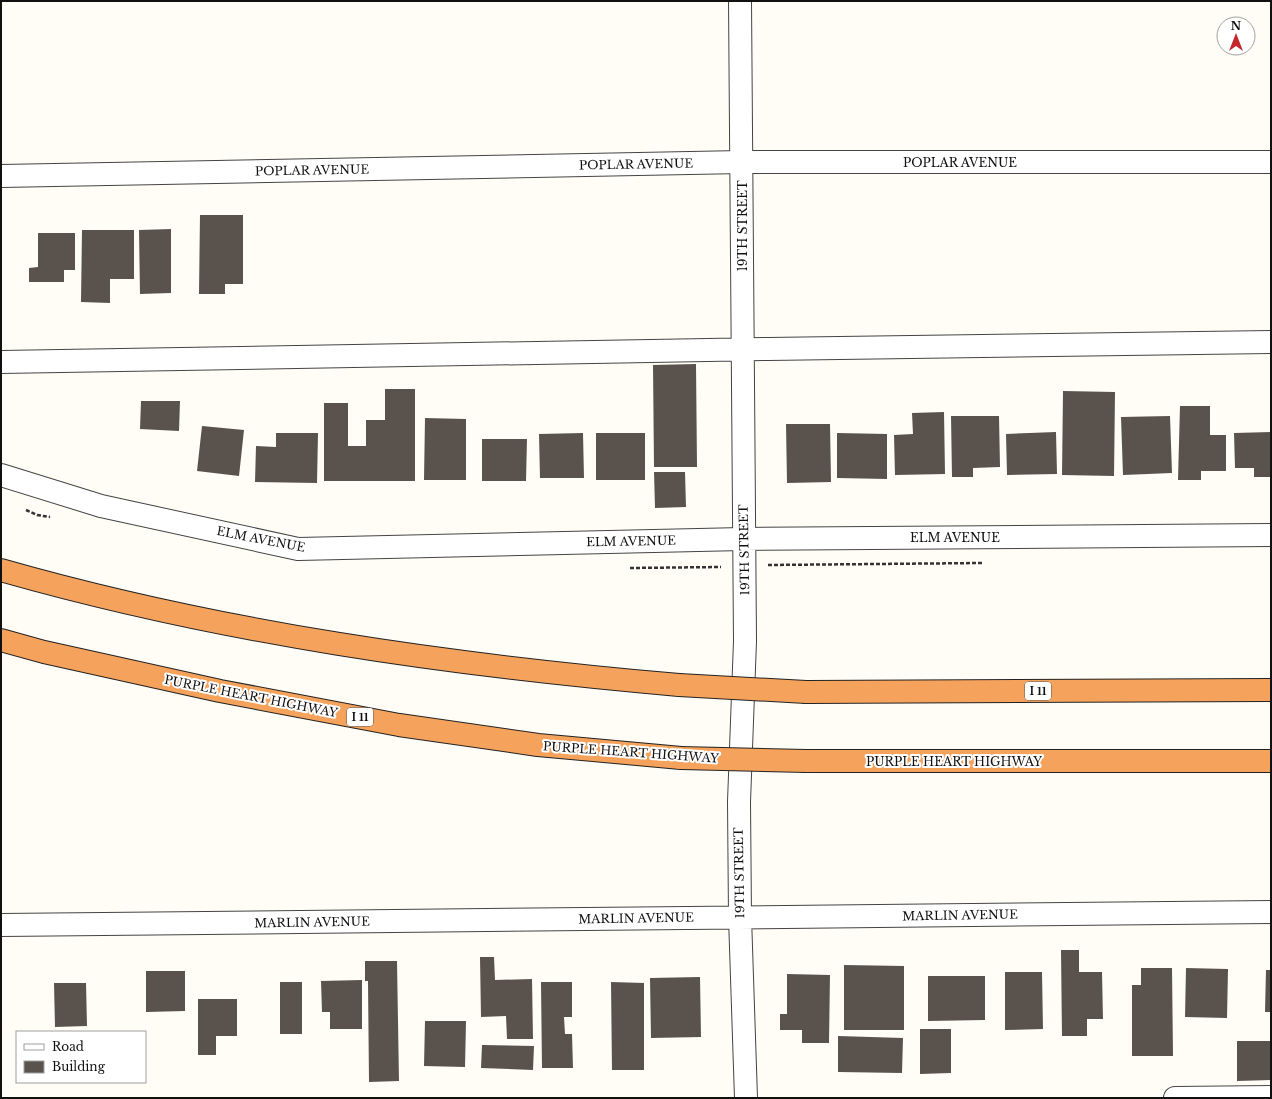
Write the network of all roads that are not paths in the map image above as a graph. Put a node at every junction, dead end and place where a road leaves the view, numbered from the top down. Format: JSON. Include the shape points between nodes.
{"nodes":[{"id":1,"x":740,"y":1,"type":"edge"},
{"id":2,"x":742,"y":162,"type":"junction"},
{"id":3,"x":1271,"y":162,"type":"edge"},
{"id":4,"x":1,"y":176,"type":"edge"},
{"id":5,"x":1271,"y":342,"type":"edge"},
{"id":6,"x":742,"y":349,"type":"junction"},
{"id":7,"x":1,"y":362,"type":"edge"},
{"id":8,"x":1,"y":475,"type":"edge"},
{"id":9,"x":1271,"y":535,"type":"edge"},
{"id":10,"x":743,"y":539,"type":"junction"},
{"id":11,"x":1,"y":570,"type":"edge"},
{"id":12,"x":1,"y":640,"type":"edge"},
{"id":13,"x":1271,"y":690,"type":"edge"},
{"id":14,"x":1271,"y":760,"type":"edge"},
{"id":15,"x":1210,"y":761,"type":"junction"},
{"id":16,"x":1271,"y":767,"type":"edge"},
{"id":17,"x":1271,"y":912,"type":"edge"},
{"id":18,"x":740,"y":917,"type":"junction"},
{"id":19,"x":1,"y":925,"type":"edge"},
{"id":20,"x":1271,"y":1097,"type":"edge"},
{"id":21,"x":746,"y":1098,"type":"edge"},
{"id":22,"x":1175,"y":1098,"type":"edge"}],
"edges":[{"from":1,"to":2,"type":"street","name":"19TH STREET"},
{"from":2,"to":3,"type":"street","name":"POPLAR AVENUE"},
{"from":2,"to":4,"type":"street","name":"POPLAR AVENUE"},
{"from":2,"to":6,"type":"street","name":"19TH STREET"},
{"from":5,"to":6,"type":"street"},
{"from":6,"to":7,"type":"street"},
{"from":6,"to":10,"type":"street","name":"19TH STREET"},
{"from":8,"to":10,"type":"street","name":"ELM AVENUE","via":[[101,506],[298,549]]},
{"from":9,"to":10,"type":"street","name":"ELM AVENUE"},
{"from":10,"to":18,"type":"street","name":"19TH STREET","via":[[745,641],[739,802]]},
{"from":11,"to":13,"type":"highway","number":"I 11","bridge":true,"via":[[236,627],[420,657],[564,675],[806,692]]},
{"from":12,"to":15,"type":"highway","name":"PURPLE HEART HIGHWAY","number":"I 11","bridge":true,"via":[[220,691],[399,725],[538,745],[680,758],[806,761]]},
{"from":14,"to":15,"type":"highway","name":"PURPLE HEART HIGHWAY","number":"I 11"},
{"from":15,"to":16,"type":"highway"},
{"from":17,"to":18,"type":"street","name":"MARLIN AVENUE"},
{"from":18,"to":19,"type":"street","name":"MARLIN AVENUE"},
{"from":18,"to":21,"type":"street","name":"19TH STREET"},
{"from":20,"to":22,"type":"street"}]}
